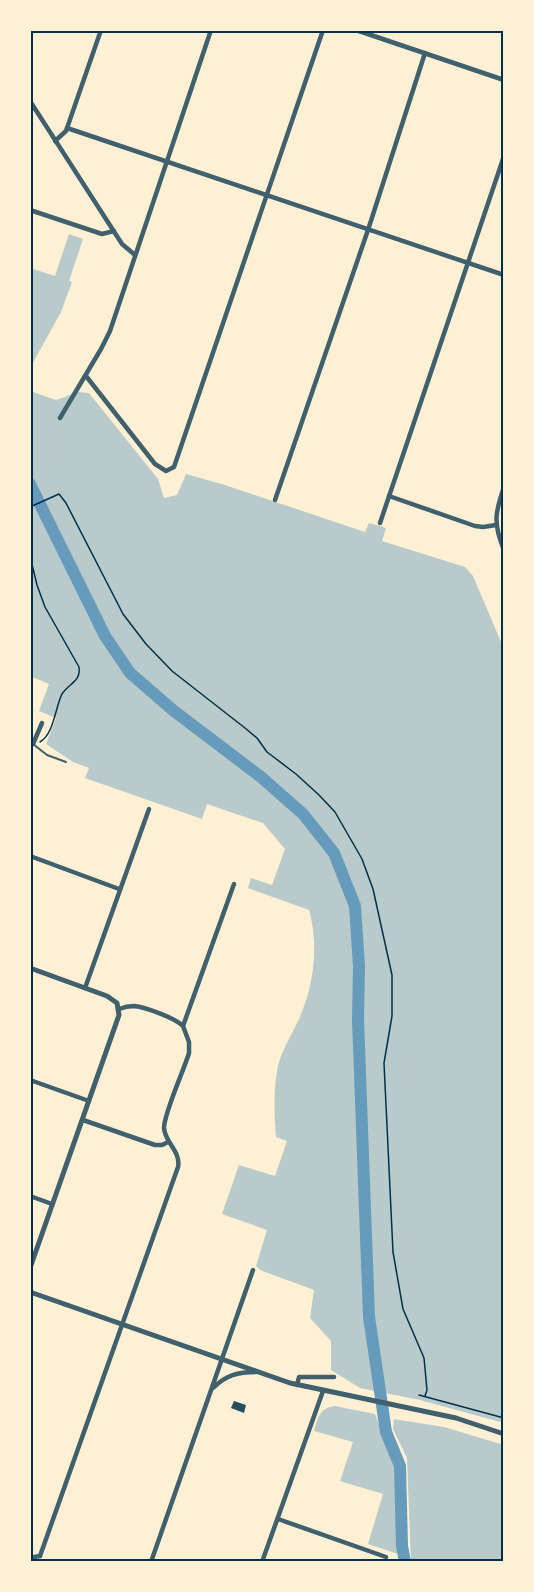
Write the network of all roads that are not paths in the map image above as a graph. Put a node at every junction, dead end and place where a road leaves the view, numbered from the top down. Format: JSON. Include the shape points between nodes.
{"nodes":[{"id":1,"x":91,"y":30,"type":"edge"},
{"id":2,"x":212,"y":30,"type":"edge"},
{"id":3,"x":323,"y":30,"type":"edge"},
{"id":4,"x":356,"y":30,"type":"edge"},
{"id":5,"x":100,"y":31,"type":"edge"},
{"id":6,"x":425,"y":53,"type":"junction"},
{"id":7,"x":504,"y":80,"type":"edge"},
{"id":8,"x":30,"y":101,"type":"edge"},
{"id":9,"x":36,"y":110,"type":"junction"},
{"id":10,"x":30,"y":113,"type":"edge"},
{"id":11,"x":67,"y":128,"type":"junction"},
{"id":12,"x":55,"y":141,"type":"junction"},
{"id":13,"x":504,"y":156,"type":"edge"},
{"id":14,"x":167,"y":162,"type":"junction"},
{"id":15,"x":267,"y":196,"type":"junction"},
{"id":16,"x":30,"y":210,"type":"edge"},
{"id":17,"x":368,"y":230,"type":"junction"},
{"id":18,"x":114,"y":231,"type":"junction"},
{"id":19,"x":135,"y":255,"type":"junction"},
{"id":20,"x":468,"y":263,"type":"junction"},
{"id":21,"x":504,"y":275,"type":"edge"},
{"id":22,"x":86,"y":376,"type":"junction"},
{"id":23,"x":60,"y":418,"type":"dead end"},
{"id":24,"x":504,"y":487,"type":"edge"},
{"id":25,"x":389,"y":496,"type":"junction"},
{"id":26,"x":275,"y":500,"type":"dead end"},
{"id":27,"x":380,"y":523,"type":"dead end"},
{"id":28,"x":496,"y":525,"type":"junction"},
{"id":29,"x":504,"y":550,"type":"edge"},
{"id":30,"x":42,"y":723,"type":"dead end"},
{"id":31,"x":32,"y":744,"type":"edge"},
{"id":32,"x":66,"y":762,"type":"dead end"},
{"id":33,"x":149,"y":809,"type":"dead end"},
{"id":34,"x":30,"y":856,"type":"edge"},
{"id":35,"x":234,"y":884,"type":"dead end"},
{"id":36,"x":119,"y":889,"type":"junction"},
{"id":37,"x":30,"y":968,"type":"edge"},
{"id":38,"x":85,"y":987,"type":"junction"},
{"id":39,"x":120,"y":1009,"type":"junction"},
{"id":40,"x":183,"y":1026,"type":"junction"},
{"id":41,"x":30,"y":1080,"type":"edge"},
{"id":42,"x":90,"y":1101,"type":"junction"},
{"id":43,"x":83,"y":1119,"type":"junction"},
{"id":44,"x":168,"y":1142,"type":"junction"},
{"id":45,"x":30,"y":1196,"type":"edge"},
{"id":46,"x":52,"y":1204,"type":"junction"},
{"id":47,"x":30,"y":1268,"type":"edge"},
{"id":48,"x":253,"y":1270,"type":"dead end"},
{"id":49,"x":30,"y":1292,"type":"edge"},
{"id":50,"x":122,"y":1324,"type":"junction"},
{"id":51,"x":222,"y":1360,"type":"junction"},
{"id":52,"x":256,"y":1372,"type":"junction"},
{"id":53,"x":334,"y":1377,"type":"dead end"},
{"id":54,"x":297,"y":1385,"type":"junction"},
{"id":55,"x":211,"y":1389,"type":"junction"},
{"id":56,"x":323,"y":1391,"type":"junction"},
{"id":57,"x":504,"y":1434,"type":"edge"},
{"id":58,"x":278,"y":1519,"type":"junction"},
{"id":59,"x":40,"y":1556,"type":"junction"},
{"id":60,"x":386,"y":1557,"type":"dead end"},
{"id":61,"x":31,"y":1560,"type":"edge"},
{"id":62,"x":43,"y":1562,"type":"edge"},
{"id":63,"x":151,"y":1562,"type":"edge"},
{"id":64,"x":262,"y":1562,"type":"edge"}],
"edges":[{"from":1,"to":5,"type":"street"},
{"from":2,"to":14,"type":"street"},
{"from":3,"to":15,"type":"street"},
{"from":4,"to":6,"type":"street"},
{"from":5,"to":11,"type":"street"},
{"from":6,"to":7,"type":"street"},
{"from":6,"to":17,"type":"street"},
{"from":8,"to":9,"type":"street"},
{"from":9,"to":10,"type":"street"},
{"from":9,"to":12,"type":"street"},
{"from":11,"to":12,"type":"street"},
{"from":11,"to":14,"type":"street"},
{"from":12,"to":18,"type":"street"},
{"from":13,"to":20,"type":"street"},
{"from":14,"to":15,"type":"street"},
{"from":14,"to":19,"type":"street"},
{"from":15,"to":17,"type":"street"},
{"from":15,"to":22,"type":"street","via":[[174,467],[162,469],[155,464]]},
{"from":16,"to":18,"type":"street","via":[[102,234]]},
{"from":17,"to":20,"type":"street"},
{"from":17,"to":26,"type":"street"},
{"from":18,"to":19,"type":"street"},
{"from":19,"to":22,"type":"street","via":[[106,340]]},
{"from":20,"to":21,"type":"street"},
{"from":20,"to":25,"type":"street"},
{"from":22,"to":23,"type":"street"},
{"from":24,"to":28,"type":"street","via":[[496,510]]},
{"from":25,"to":27,"type":"street"},
{"from":25,"to":28,"type":"street","via":[[475,526]]},
{"from":28,"to":29,"type":"street"},
{"from":30,"to":31,"type":"street"},
{"from":31,"to":32,"type":"lane"},
{"from":33,"to":36,"type":"street"},
{"from":34,"to":36,"type":"street"},
{"from":35,"to":40,"type":"street"},
{"from":36,"to":38,"type":"street"},
{"from":37,"to":38,"type":"street"},
{"from":38,"to":39,"type":"street","via":[[113,999]]},
{"from":39,"to":40,"type":"street","via":[[134,1006],[174,1019]]},
{"from":39,"to":42,"type":"street"},
{"from":40,"to":44,"type":"street","via":[[190,1048],[164,1124]]},
{"from":41,"to":42,"type":"street"},
{"from":42,"to":43,"type":"street"},
{"from":43,"to":44,"type":"street","via":[[155,1145]]},
{"from":43,"to":46,"type":"street"},
{"from":44,"to":50,"type":"street","via":[[178,1157],[178,1167]]},
{"from":45,"to":46,"type":"street"},
{"from":46,"to":47,"type":"street"},
{"from":48,"to":51,"type":"street"},
{"from":49,"to":50,"type":"street"},
{"from":50,"to":51,"type":"street"},
{"from":50,"to":59,"type":"street"},
{"from":51,"to":52,"type":"street"},
{"from":51,"to":55,"type":"street"},
{"from":52,"to":54,"type":"street"},
{"from":52,"to":55,"type":"street","via":[[226,1376]]},
{"from":53,"to":54,"type":"street","via":[[299,1377]]},
{"from":54,"to":56,"type":"street"},
{"from":55,"to":63,"type":"street"},
{"from":56,"to":57,"type":"street","via":[[456,1418]]},
{"from":56,"to":58,"type":"street"},
{"from":58,"to":60,"type":"street"},
{"from":58,"to":64,"type":"street"},
{"from":59,"to":61,"type":"street"},
{"from":59,"to":62,"type":"street"}]}
